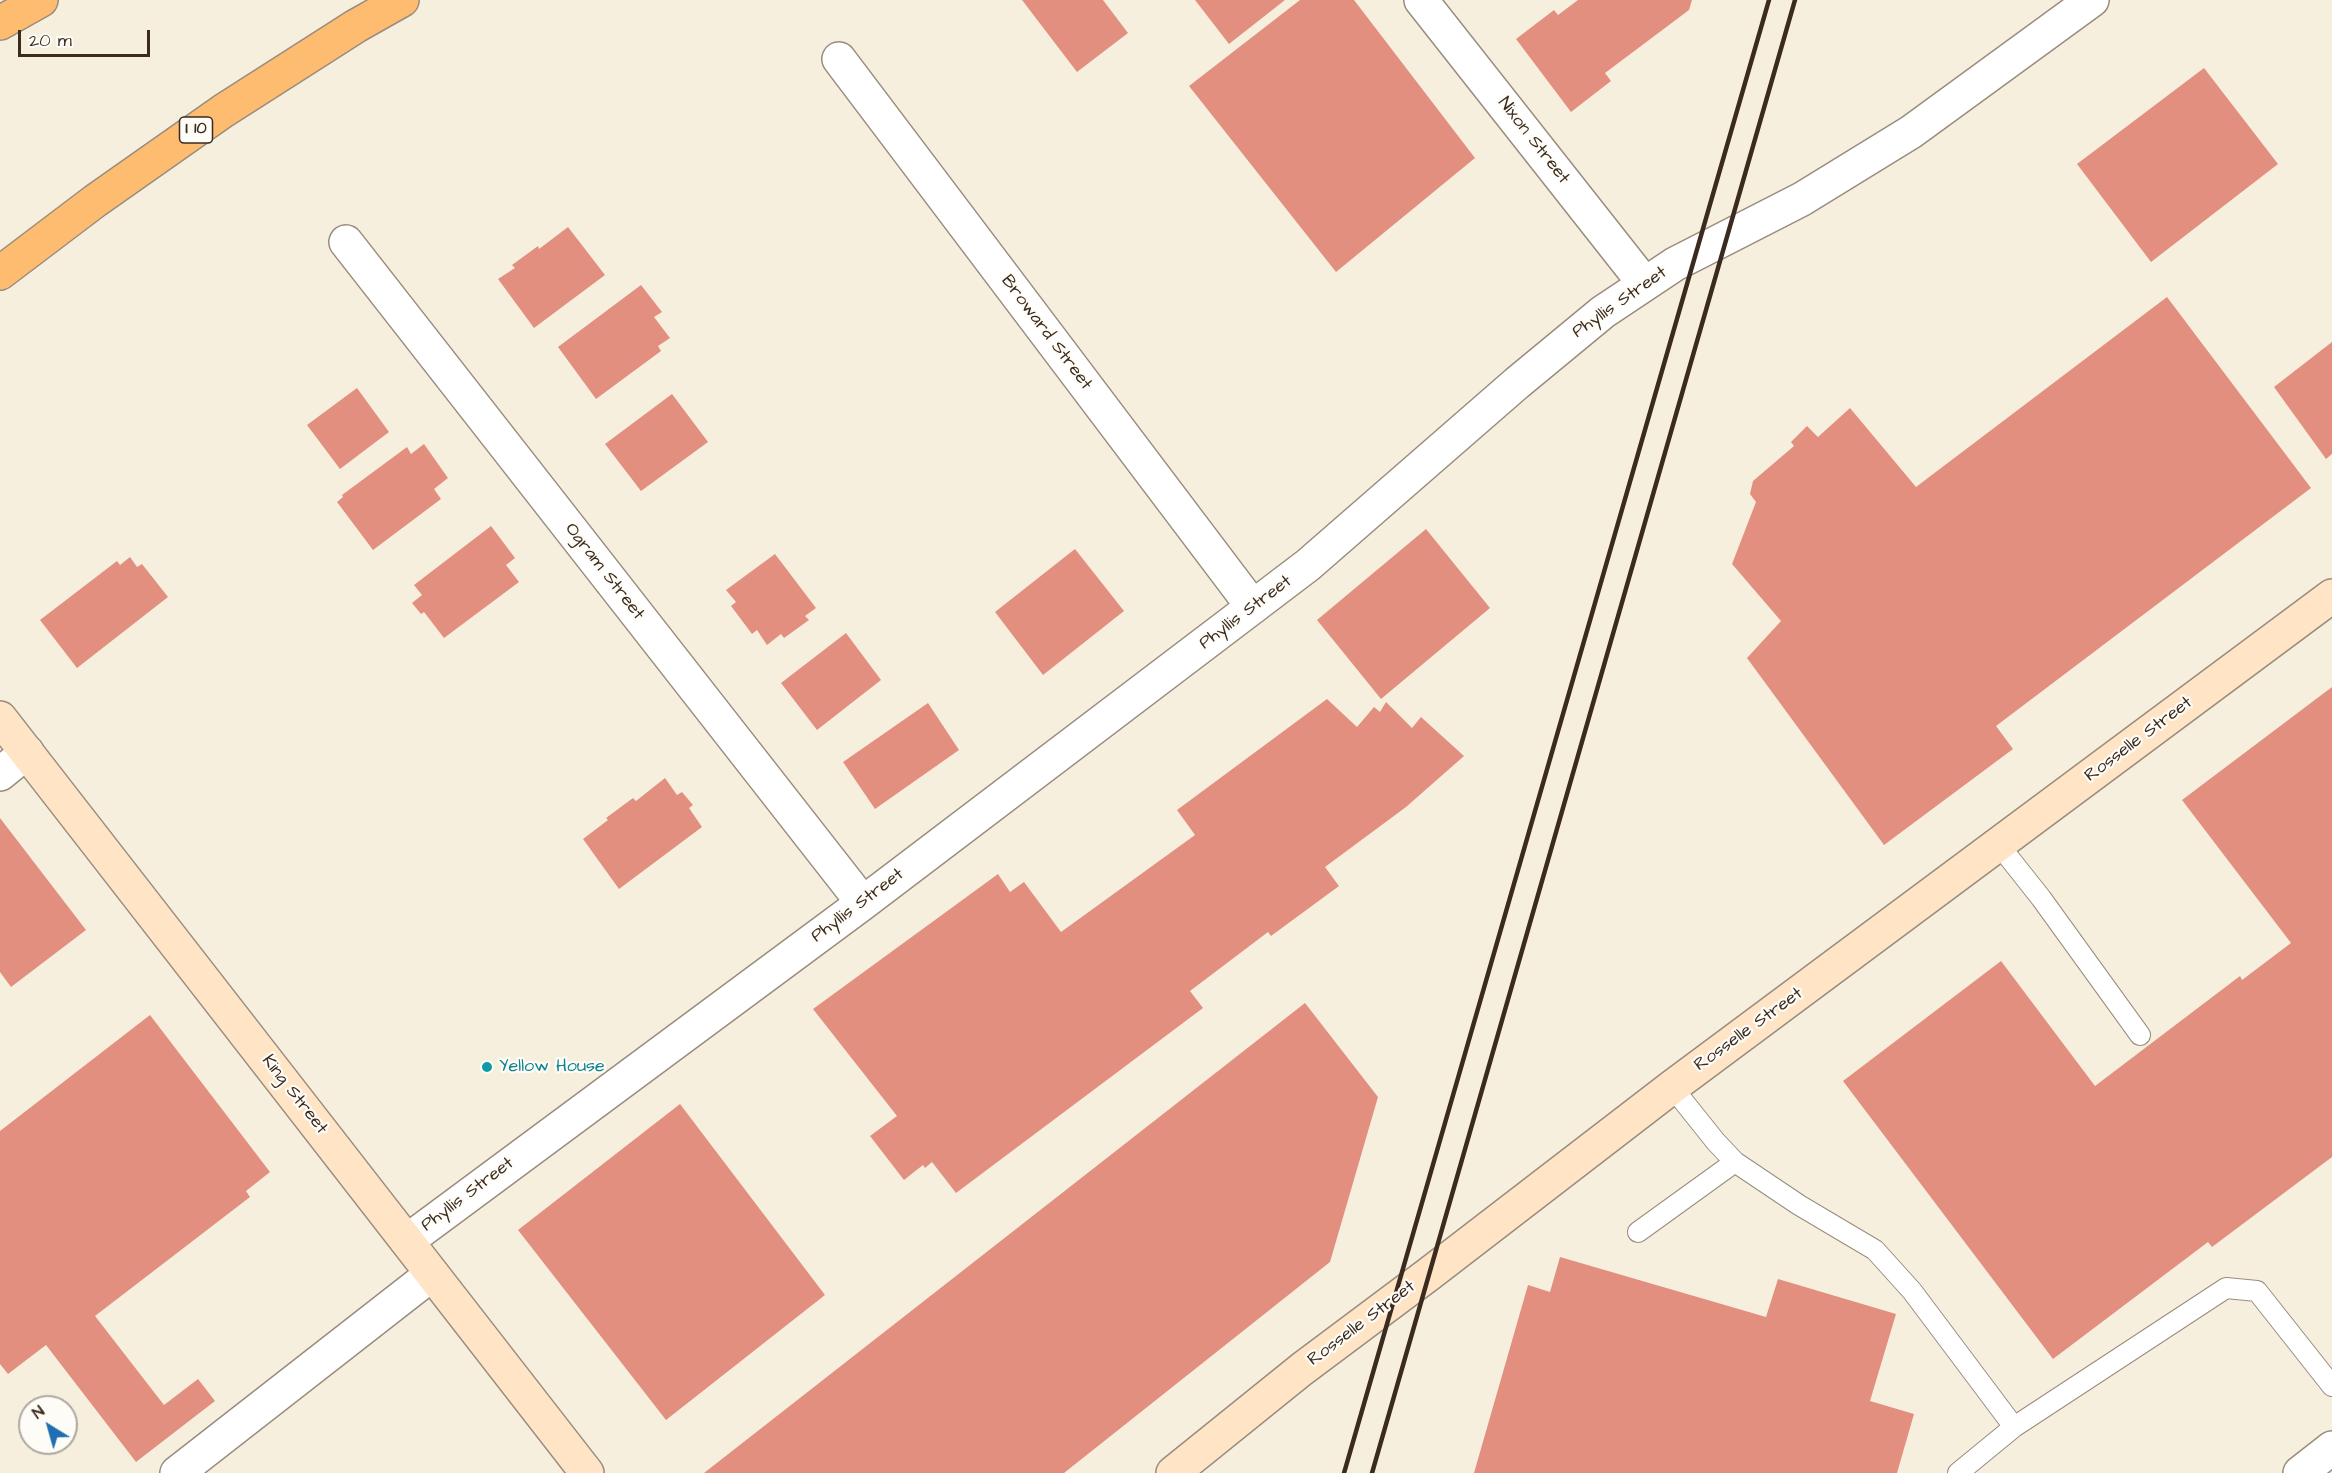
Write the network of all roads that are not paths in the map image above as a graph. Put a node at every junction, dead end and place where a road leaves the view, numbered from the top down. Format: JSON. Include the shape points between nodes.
{"nodes":[{"id":1,"x":41,"y":0,"type":"edge"},
{"id":2,"x":402,"y":0,"type":"edge"},
{"id":3,"x":1421,"y":0,"type":"edge"},
{"id":4,"x":2092,"y":0,"type":"edge"},
{"id":5,"x":0,"y":23,"type":"edge"},
{"id":6,"x":839,"y":59,"type":"dead end"},
{"id":7,"x":346,"y":242,"type":"dead end"},
{"id":8,"x":0,"y":273,"type":"edge"},
{"id":9,"x":1644,"y":283,"type":"junction"},
{"id":10,"x":2331,"y":599,"type":"edge"},
{"id":11,"x":1253,"y":607,"type":"junction"},
{"id":12,"x":0,"y":718,"type":"edge"},
{"id":13,"x":27,"y":752,"type":"junction"},
{"id":14,"x":0,"y":774,"type":"edge"},
{"id":15,"x":1999,"y":844,"type":"junction"},
{"id":16,"x":863,"y":903,"type":"junction"},
{"id":17,"x":2140,"y":1035,"type":"dead end"},
{"id":18,"x":1672,"y":1087,"type":"junction"},
{"id":19,"x":1735,"y":1162,"type":"junction"},
{"id":20,"x":1638,"y":1232,"type":"dead end"},
{"id":21,"x":407,"y":1241,"type":"junction"},
{"id":22,"x":432,"y":1274,"type":"junction"},
{"id":23,"x":2332,"y":1386,"type":"edge"},
{"id":24,"x":2014,"y":1427,"type":"junction"},
{"id":25,"x":2332,"y":1448,"type":"edge"},
{"id":26,"x":177,"y":1473,"type":"edge"},
{"id":27,"x":587,"y":1473,"type":"edge"},
{"id":28,"x":1173,"y":1473,"type":"edge"},
{"id":29,"x":1958,"y":1473,"type":"edge"},
{"id":30,"x":2300,"y":1473,"type":"edge"}],
"edges":[{"from":1,"to":5,"type":"highway"},
{"from":2,"to":8,"type":"highway","number":"I 10","via":[[223,111]]},
{"from":3,"to":9,"type":"street","name":"Nixon Street"},
{"from":4,"to":9,"type":"street","name":"Phyllis Street","via":[[1902,138],[1802,199]]},
{"from":6,"to":11,"type":"street","name":"Broward Street"},
{"from":7,"to":16,"type":"street","name":"Ogram Street"},
{"from":9,"to":11,"type":"street","name":"Phyllis Street","via":[[1565,341],[1308,565]]},
{"from":10,"to":15,"type":"street","name":"Rosselle Street"},
{"from":11,"to":16,"type":"street","name":"Phyllis Street"},
{"from":12,"to":13,"type":"street","name":"King Street"},
{"from":13,"to":14,"type":"street"},
{"from":13,"to":21,"type":"street","name":"King Street"},
{"from":15,"to":17,"type":"lane"},
{"from":15,"to":18,"type":"street","name":"Rosselle Street"},
{"from":16,"to":21,"type":"street","name":"Phyllis Street"},
{"from":18,"to":19,"type":"lane"},
{"from":18,"to":28,"type":"street","name":"Rosselle Street","via":[[1302,1369]]},
{"from":19,"to":20,"type":"lane"},
{"from":19,"to":24,"type":"lane","via":[[1875,1250],[1912,1291]]},
{"from":21,"to":22,"type":"street","name":"King Street"},
{"from":22,"to":26,"type":"street"},
{"from":22,"to":27,"type":"street","name":"King Street"},
{"from":23,"to":24,"type":"lane","via":[[2257,1291],[2226,1287]]},
{"from":24,"to":29,"type":"lane"},
{"from":25,"to":30,"type":"street"}]}
